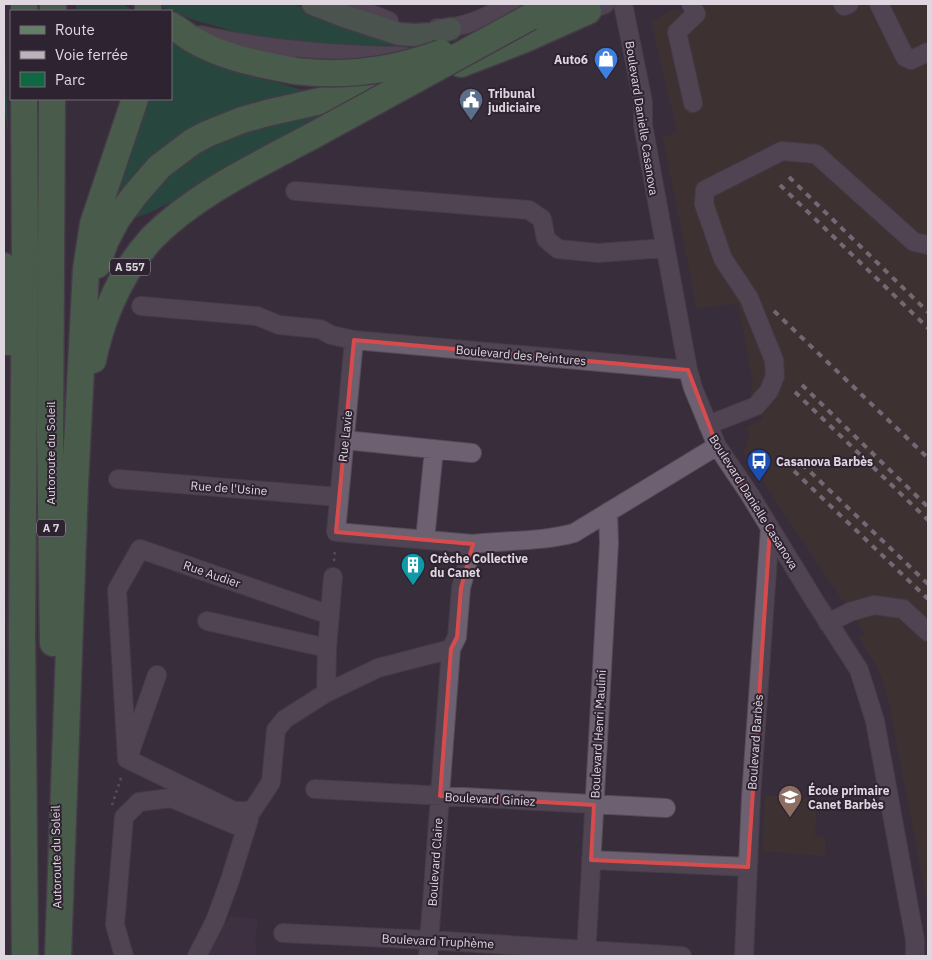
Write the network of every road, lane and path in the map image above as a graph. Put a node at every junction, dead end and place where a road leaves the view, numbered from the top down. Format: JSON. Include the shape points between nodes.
{"nodes":[{"id":1,"x":312,"y":4,"type":"edge"},
{"id":2,"x":357,"y":4,"type":"edge"},
{"id":3,"x":555,"y":4,"type":"edge"},
{"id":4,"x":623,"y":4,"type":"edge"},
{"id":5,"x":691,"y":4,"type":"edge"},
{"id":6,"x":843,"y":4,"type":"edge"},
{"id":7,"x":849,"y":4,"type":"edge"},
{"id":8,"x":879,"y":4,"type":"edge"},
{"id":9,"x":597,"y":8,"type":"edge"},
{"id":10,"x":521,"y":10,"type":"edge"},
{"id":11,"x":172,"y":23,"type":"edge"},
{"id":12,"x":172,"y":24,"type":"edge"},
{"id":13,"x":450,"y":29,"type":"junction"},
{"id":14,"x":928,"y":52,"type":"edge"},
{"id":15,"x":24,"y":100,"type":"edge"},
{"id":16,"x":52,"y":100,"type":"edge"},
{"id":17,"x":135,"y":100,"type":"edge"},
{"id":18,"x":693,"y":104,"type":"dead end"},
{"id":19,"x":295,"y":191,"type":"dead end"},
{"id":20,"x":928,"y":245,"type":"edge"},
{"id":21,"x":665,"y":248,"type":"junction"},
{"id":22,"x":4,"y":266,"type":"edge"},
{"id":23,"x":141,"y":306,"type":"dead end"},
{"id":24,"x":83,"y":327,"type":"junction"},
{"id":25,"x":354,"y":340,"type":"junction"},
{"id":26,"x":688,"y":370,"type":"junction"},
{"id":27,"x":708,"y":425,"type":"junction"},
{"id":28,"x":345,"y":440,"type":"junction"},
{"id":29,"x":717,"y":446,"type":"junction"},
{"id":30,"x":434,"y":449,"type":"junction"},
{"id":31,"x":472,"y":453,"type":"dead end"},
{"id":32,"x":118,"y":479,"type":"dead end"},
{"id":33,"x":75,"y":484,"type":"junction"},
{"id":34,"x":339,"y":496,"type":"junction"},
{"id":35,"x":608,"y":512,"type":"junction"},
{"id":36,"x":770,"y":528,"type":"junction"},
{"id":37,"x":336,"y":532,"type":"junction"},
{"id":38,"x":425,"y":540,"type":"junction"},
{"id":39,"x":472,"y":544,"type":"junction"},
{"id":40,"x":333,"y":577,"type":"joint"},
{"id":41,"x":330,"y":615,"type":"junction"},
{"id":42,"x":206,"y":621,"type":"dead end"},
{"id":43,"x":828,"y":623,"type":"junction"},
{"id":44,"x":928,"y":632,"type":"edge"},
{"id":45,"x":22,"y":635,"type":"junction"},
{"id":46,"x":327,"y":648,"type":"junction"},
{"id":47,"x":451,"y":649,"type":"junction"},
{"id":48,"x":157,"y":675,"type":"dead end"},
{"id":49,"x":326,"y":693,"type":"junction"},
{"id":50,"x":127,"y":759,"type":"junction"},
{"id":51,"x":315,"y":789,"type":"dead end"},
{"id":52,"x":440,"y":796,"type":"junction"},
{"id":53,"x":594,"y":805,"type":"junction"},
{"id":54,"x":666,"y":808,"type":"dead end"},
{"id":55,"x":252,"y":811,"type":"junction"},
{"id":56,"x":246,"y":829,"type":"junction"},
{"id":57,"x":591,"y":860,"type":"junction"},
{"id":58,"x":748,"y":867,"type":"junction"},
{"id":59,"x":283,"y":933,"type":"dead end"},
{"id":60,"x":428,"y":948,"type":"edge"},
{"id":61,"x":586,"y":953,"type":"edge"},
{"id":62,"x":25,"y":956,"type":"edge"},
{"id":63,"x":58,"y":956,"type":"edge"},
{"id":64,"x":124,"y":956,"type":"edge"},
{"id":65,"x":196,"y":956,"type":"edge"},
{"id":66,"x":682,"y":956,"type":"edge"},
{"id":67,"x":744,"y":956,"type":"edge"},
{"id":68,"x":916,"y":956,"type":"edge"}],
"edges":[{"from":1,"to":13,"type":"main road","via":[[399,34],[432,34]]},
{"from":2,"to":13,"type":"street","via":[[369,13],[394,23]]},
{"from":3,"to":10,"type":"highway","number":"A 557"},
{"from":4,"to":21,"type":"street","name":"Boulevard Danielle Casanova"},
{"from":5,"to":18,"type":"street","via":[[696,14],[677,32]]},
{"from":6,"to":7,"type":"street"},
{"from":8,"to":14,"type":"street","via":[[905,57],[911,60]]},
{"from":9,"to":11,"type":"street","via":[[501,42],[418,55],[333,54],[278,49],[200,34]]},
{"from":9,"to":24,"type":"highway","via":[[472,60],[391,86],[242,120],[192,142],[159,167],[117,219],[96,269]]},
{"from":10,"to":12,"type":"highway","bridge":true,"via":[[440,53],[375,70],[343,73],[309,73],[246,61],[190,38]]},
{"from":10,"to":13,"type":"street"},
{"from":10,"to":33,"type":"highway","number":"A 557","bridge":true,"via":[[312,136],[204,195],[152,238],[127,271],[98,335]]},
{"from":15,"to":45,"type":"highway","number":"A 7"},
{"from":16,"to":63,"type":"highway","name":"Autoroute du Soleil","number":"A 7","via":[[50,432]]},
{"from":17,"to":24,"type":"highway","via":[[93,224],[86,270]]},
{"from":19,"to":21,"type":"street","via":[[530,210],[542,220],[546,239],[558,249],[598,254]]},
{"from":20,"to":27,"type":"street","via":[[914,242],[816,154],[782,150],[706,190],[704,204],[723,259],[749,298],[774,360],[775,376],[769,391],[756,406]]},
{"from":21,"to":26,"type":"street","name":"Boulevard Danielle Casanova"},
{"from":22,"to":45,"type":"highway"},
{"from":23,"to":25,"type":"street","name":"Boulevard des Peintures","via":[[257,316],[279,325],[320,328],[331,335]]},
{"from":24,"to":33,"type":"highway"},
{"from":25,"to":26,"type":"street","name":"Boulevard des Peintures"},
{"from":25,"to":28,"type":"street","name":"Rue Lavie"},
{"from":26,"to":27,"type":"street","name":"Boulevard Danielle Casanova"},
{"from":27,"to":29,"type":"street","name":"Boulevard Danielle Casanova"},
{"from":28,"to":30,"type":"street"},
{"from":28,"to":34,"type":"street","name":"Rue Lavie"},
{"from":29,"to":35,"type":"street"},
{"from":29,"to":36,"type":"street","name":"Boulevard Danielle Casanova"},
{"from":30,"to":31,"type":"street"},
{"from":30,"to":38,"type":"street"},
{"from":32,"to":34,"type":"street","name":"Rue de l'Usine"},
{"from":33,"to":63,"type":"highway","number":"A 7"},
{"from":34,"to":37,"type":"street","name":"Rue Lavie"},
{"from":35,"to":39,"type":"street","via":[[574,533],[558,537]]},
{"from":35,"to":53,"type":"street","name":"Boulevard Henri Maulini"},
{"from":36,"to":43,"type":"street","name":"Boulevard Danielle Casanova"},
{"from":36,"to":58,"type":"street","name":"Boulevard Barbès"},
{"from":37,"to":38,"type":"street"},
{"from":37,"to":40,"type":"path"},
{"from":38,"to":39,"type":"street"},
{"from":39,"to":47,"type":"street","name":"Boulevard Claire","via":[[461,588],[458,637]]},
{"from":40,"to":41,"type":"street"},
{"from":41,"to":46,"type":"street"},
{"from":41,"to":50,"type":"street","name":"Rue Audier","via":[[140,549],[117,590]]},
{"from":42,"to":46,"type":"street"},
{"from":43,"to":44,"type":"street","via":[[874,604],[903,609]]},
{"from":43,"to":68,"type":"street","name":"Boulevard Danielle Casanova","via":[[859,670],[875,721],[916,940]]},
{"from":45,"to":62,"type":"highway","number":"A 7"},
{"from":46,"to":49,"type":"street"},
{"from":47,"to":49,"type":"street","via":[[378,668]]},
{"from":47,"to":52,"type":"street","name":"Boulevard Claire"},
{"from":48,"to":50,"type":"street"},
{"from":49,"to":55,"type":"street","via":[[285,719],[276,730],[271,782]]},
{"from":50,"to":55,"type":"street","via":[[234,811]]},
{"from":51,"to":52,"type":"street","name":"Boulevard Giniez"},
{"from":52,"to":53,"type":"street","name":"Boulevard Giniez"},
{"from":52,"to":60,"type":"street","name":"Boulevard Claire"},
{"from":53,"to":54,"type":"street","name":"Boulevard Giniez"},
{"from":53,"to":57,"type":"street","name":"Boulevard Henri Maulini"},
{"from":55,"to":56,"type":"street"},
{"from":56,"to":64,"type":"street","via":[[171,798],[139,802],[124,816],[115,925]]},
{"from":56,"to":65,"type":"street","via":[[215,921]]},
{"from":57,"to":58,"type":"street"},
{"from":57,"to":61,"type":"street","name":"Boulevard Henri Maulini"},
{"from":58,"to":67,"type":"street","name":"Boulevard Barbès"},
{"from":59,"to":60,"type":"street","name":"Boulevard Truphème"},
{"from":60,"to":61,"type":"street","name":"Boulevard Truphème"},
{"from":61,"to":66,"type":"street","name":"Boulevard Truphème"}]}
